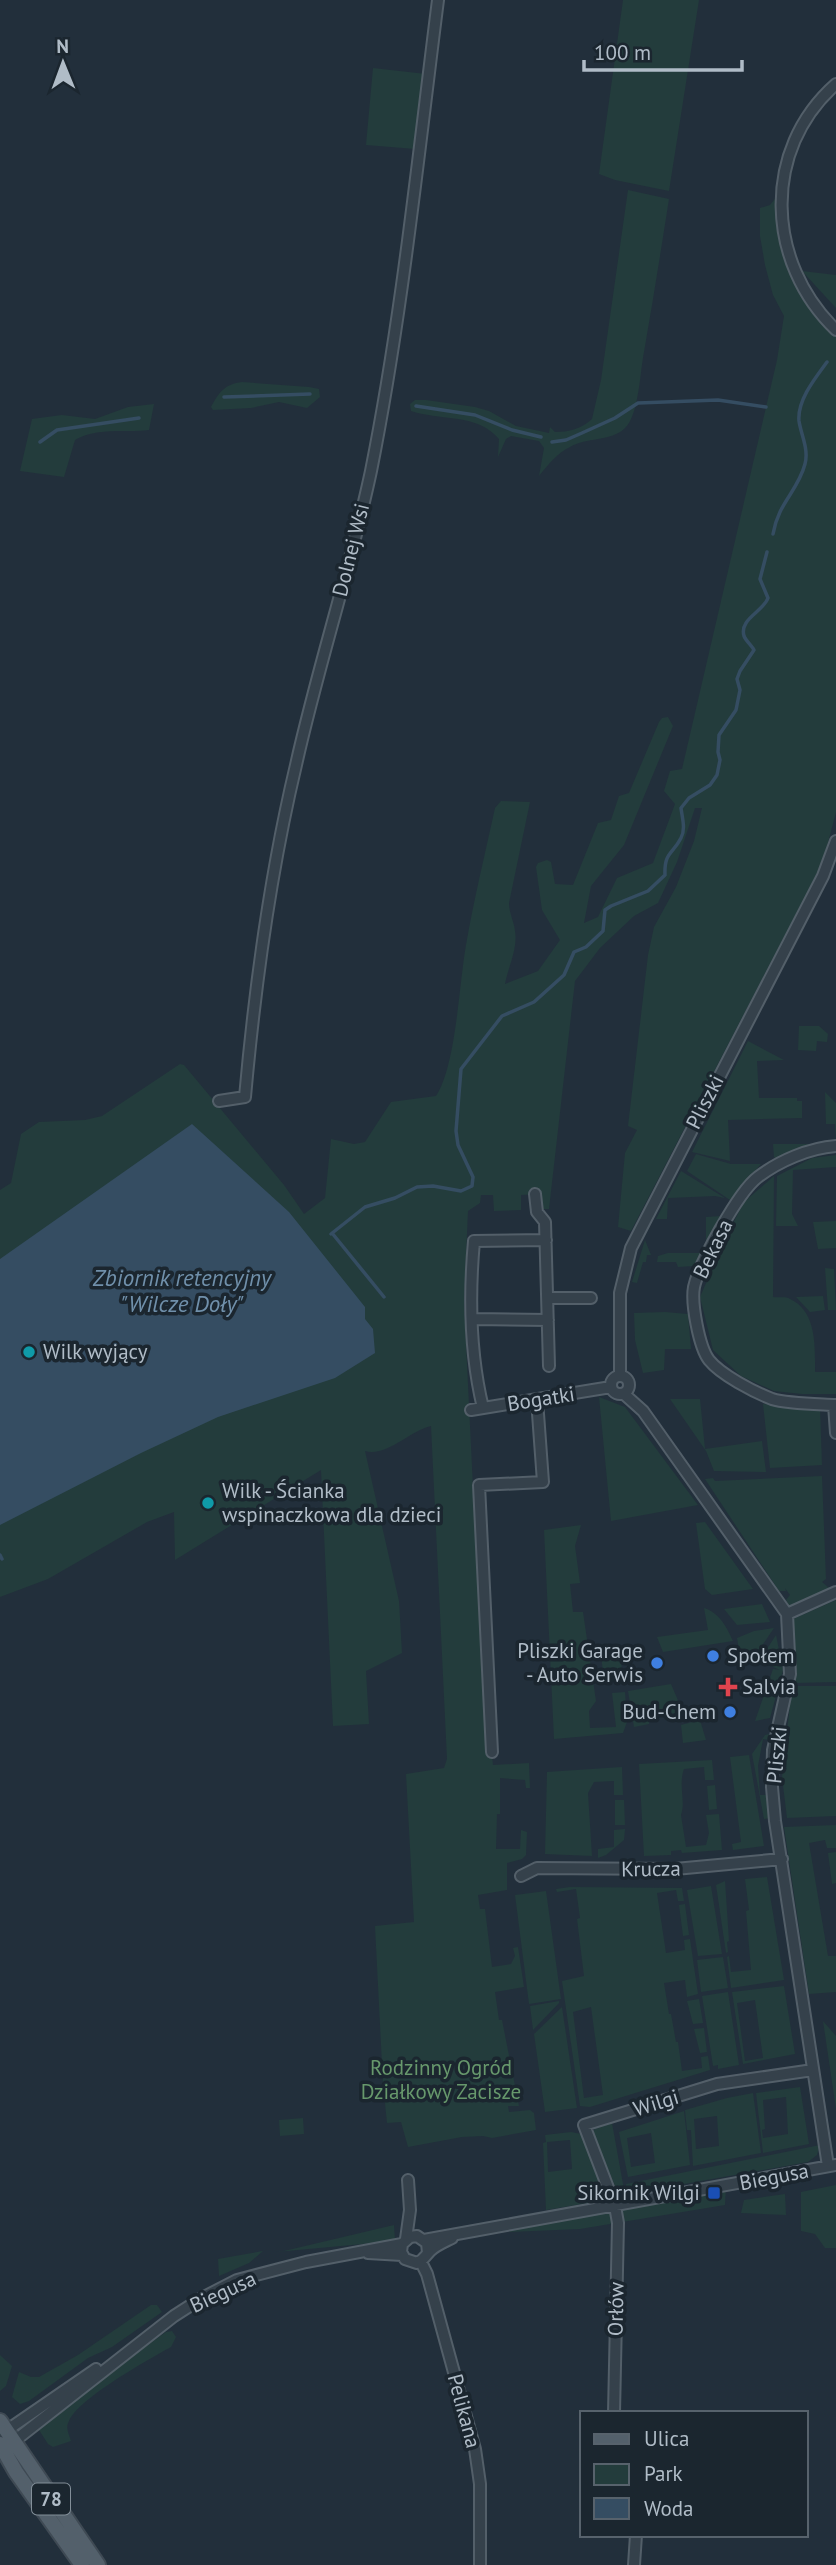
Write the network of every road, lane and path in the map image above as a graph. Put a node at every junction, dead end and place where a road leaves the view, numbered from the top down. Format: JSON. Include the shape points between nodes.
{"nodes":[{"id":1,"x":438,"y":0,"type":"edge"},
{"id":2,"x":836,"y":84,"type":"edge"},
{"id":3,"x":836,"y":330,"type":"edge"},
{"id":4,"x":836,"y":841,"type":"edge"},
{"id":5,"x":219,"y":1101,"type":"dead end"},
{"id":6,"x":836,"y":1146,"type":"edge"},
{"id":7,"x":535,"y":1194,"type":"dead end"},
{"id":8,"x":546,"y":1240,"type":"junction"},
{"id":9,"x":548,"y":1298,"type":"junction"},
{"id":10,"x":591,"y":1298,"type":"dead end"},
{"id":11,"x":473,"y":1320,"type":"junction"},
{"id":12,"x":548,"y":1320,"type":"junction"},
{"id":13,"x":549,"y":1366,"type":"dead end"},
{"id":14,"x":620,"y":1376,"type":"junction"},
{"id":15,"x":611,"y":1387,"type":"junction"},
{"id":16,"x":624,"y":1394,"type":"junction"},
{"id":17,"x":537,"y":1400,"type":"junction"},
{"id":18,"x":835,"y":1405,"type":"edge"},
{"id":19,"x":836,"y":1433,"type":"edge"},
{"id":20,"x":836,"y":1592,"type":"edge"},
{"id":21,"x":787,"y":1614,"type":"junction"},
{"id":22,"x":492,"y":1752,"type":"dead end"},
{"id":23,"x":782,"y":1859,"type":"junction"},
{"id":24,"x":521,"y":1876,"type":"dead end"},
{"id":25,"x":813,"y":2070,"type":"junction"},
{"id":26,"x":832,"y":2166,"type":"edge"},
{"id":27,"x":408,"y":2180,"type":"dead end"},
{"id":28,"x":615,"y":2206,"type":"junction"},
{"id":29,"x":464,"y":2233,"type":"junction"},
{"id":30,"x":410,"y":2243,"type":"junction"},
{"id":31,"x":425,"y":2257,"type":"junction"},
{"id":32,"x":614,"y":2411,"type":"edge"},
{"id":33,"x":4,"y":2437,"type":"edge"},
{"id":34,"x":636,"y":2537,"type":"edge"},
{"id":35,"x":82,"y":2565,"type":"edge"},
{"id":36,"x":98,"y":2565,"type":"edge"},
{"id":37,"x":480,"y":2565,"type":"edge"},
{"id":38,"x":634,"y":2565,"type":"edge"}],
"edges":[{"from":1,"to":5,"type":"street","name":"Dolnej Wsi","via":[[388,385],[355,540],[276,856],[258,968],[245,1097]]},
{"from":2,"to":3,"type":"street","via":[[808,117],[796,140],[781,205],[782,229],[793,266],[811,301]]},
{"from":4,"to":14,"type":"street","name":"Pliszki","via":[[824,876],[631,1248],[620,1293]]},
{"from":6,"to":18,"type":"street","name":"Bekasa","via":[[782,1163],[743,1191],[699,1274],[693,1306],[709,1359],[735,1380],[774,1399]]},
{"from":7,"to":8,"type":"street"},
{"from":8,"to":9,"type":"street"},
{"from":8,"to":11,"type":"street","via":[[474,1241]]},
{"from":9,"to":10,"type":"street"},
{"from":9,"to":12,"type":"street"},
{"from":11,"to":12,"type":"street"},
{"from":11,"to":17,"type":"street","name":"Bogatki","via":[[477,1409]]},
{"from":12,"to":13,"type":"street"},
{"from":14,"to":15,"type":"street","via":[[613,1379]]},
{"from":14,"to":16,"type":"street","name":"Pliszki","via":[[630,1383]]},
{"from":15,"to":16,"type":"street","via":[[616,1394]]},
{"from":15,"to":17,"type":"street","name":"Bogatki"},
{"from":16,"to":21,"type":"street","via":[[643,1411]]},
{"from":17,"to":22,"type":"street","via":[[543,1482],[480,1485]]},
{"from":18,"to":19,"type":"street","name":"Bekasa"},
{"from":20,"to":21,"type":"street"},
{"from":21,"to":23,"type":"street","name":"Pliszki","via":[[790,1674],[773,1750],[772,1787]]},
{"from":23,"to":24,"type":"street","name":"Krucza","via":[[675,1869],[537,1868]]},
{"from":23,"to":25,"type":"street","name":"Pliszki"},
{"from":25,"to":26,"type":"street","name":"Pliszki"},
{"from":25,"to":28,"type":"street","name":"Wilgi","via":[[717,2084],[584,2125]]},
{"from":26,"to":28,"type":"street","name":"Biegusa"},
{"from":27,"to":30,"type":"street","name":"Pelikana"},
{"from":28,"to":29,"type":"street","name":"Biegusa"},
{"from":28,"to":32,"type":"street","name":"Orłów"},
{"from":29,"to":30,"type":"street","name":"Biegusa"},
{"from":29,"to":31,"type":"street","name":"Biegusa","via":[[439,2244]]},
{"from":30,"to":31,"type":"street","name":"Pelikana"},
{"from":30,"to":31,"type":"street","via":[[412,2263]]},
{"from":30,"to":33,"type":"street","name":"Biegusa","via":[[237,2280],[174,2316]]},
{"from":31,"to":37,"type":"street","name":"Pelikana","via":[[475,2449]]},
{"from":33,"to":35,"type":"main road","number":"78"},
{"from":33,"to":36,"type":"main road","number":"78"},
{"from":34,"to":38,"type":"street"}]}
